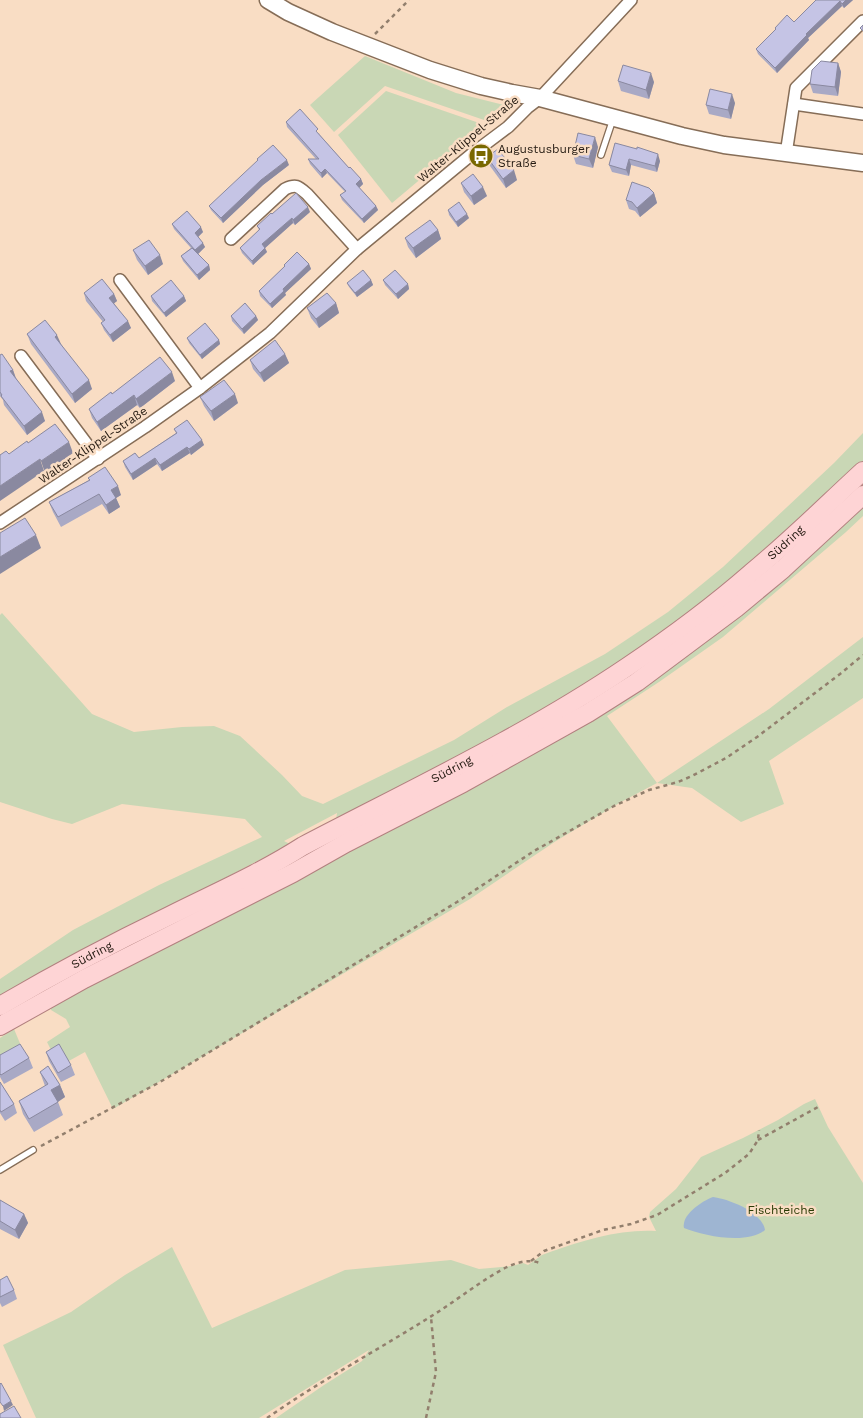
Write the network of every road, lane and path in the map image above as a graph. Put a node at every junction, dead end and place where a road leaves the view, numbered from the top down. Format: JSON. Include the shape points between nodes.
{"nodes":[{"id":1,"x":268,"y":0,"type":"edge"},
{"id":2,"x":409,"y":0,"type":"edge"},
{"id":3,"x":631,"y":0,"type":"edge"},
{"id":4,"x":863,"y":21,"type":"edge"},
{"id":5,"x":365,"y":45,"type":"junction"},
{"id":6,"x":540,"y":98,"type":"junction"},
{"id":7,"x":794,"y":104,"type":"junction"},
{"id":8,"x":863,"y":114,"type":"edge"},
{"id":9,"x":614,"y":117,"type":"junction"},
{"id":10,"x":786,"y":154,"type":"junction"},
{"id":11,"x":601,"y":155,"type":"dead end"},
{"id":12,"x":863,"y":163,"type":"edge"},
{"id":13,"x":231,"y":239,"type":"dead end"},
{"id":14,"x":357,"y":249,"type":"junction"},
{"id":15,"x":120,"y":280,"type":"dead end"},
{"id":16,"x":21,"y":356,"type":"dead end"},
{"id":17,"x":200,"y":388,"type":"junction"},
{"id":18,"x":98,"y":459,"type":"junction"},
{"id":19,"x":863,"y":471,"type":"edge"},
{"id":20,"x":863,"y":495,"type":"edge"},
{"id":21,"x":0,"y":523,"type":"edge"},
{"id":22,"x":863,"y":655,"type":"edge"},
{"id":23,"x":342,"y":835,"type":"junction"},
{"id":24,"x":0,"y":1006,"type":"edge"},
{"id":25,"x":0,"y":1026,"type":"edge"},
{"id":26,"x":818,"y":1108,"type":"dead end"},
{"id":27,"x":759,"y":1130,"type":"dead end"},
{"id":28,"x":758,"y":1140,"type":"junction"},
{"id":29,"x":33,"y":1150,"type":"joint"},
{"id":30,"x":0,"y":1170,"type":"edge"},
{"id":31,"x":531,"y":1261,"type":"junction"},
{"id":32,"x":540,"y":1263,"type":"dead end"},
{"id":33,"x":431,"y":1317,"type":"junction"},
{"id":34,"x":267,"y":1418,"type":"edge"},
{"id":35,"x":426,"y":1418,"type":"edge"}],
"edges":[{"from":1,"to":5,"type":"main road"},
{"from":2,"to":5,"type":"path"},
{"from":3,"to":6,"type":"street","name":"Walter-Klippel-Straße"},
{"from":4,"to":7,"type":"street","via":[[796,88]]},
{"from":5,"to":6,"type":"main road","via":[[481,86]]},
{"from":6,"to":9,"type":"main road"},
{"from":6,"to":14,"type":"street","name":"Walter-Klippel-Straße"},
{"from":7,"to":8,"type":"street"},
{"from":7,"to":10,"type":"street"},
{"from":9,"to":10,"type":"main road","via":[[724,146]]},
{"from":9,"to":11,"type":"lane"},
{"from":10,"to":12,"type":"main road"},
{"from":13,"to":14,"type":"street","via":[[292,186],[307,194]]},
{"from":14,"to":17,"type":"street","name":"Walter-Klippel-Straße","via":[[270,333]]},
{"from":15,"to":17,"type":"street"},
{"from":16,"to":18,"type":"street"},
{"from":17,"to":18,"type":"street","name":"Walter-Klippel-Straße"},
{"from":18,"to":21,"type":"street","name":"Walter-Klippel-Straße"},
{"from":19,"to":23,"type":"main road","name":"Südring","via":[[752,573],[627,667]]},
{"from":20,"to":23,"type":"main road","name":"Südring","via":[[736,608],[637,682],[463,783]]},
{"from":22,"to":29,"type":"path","via":[[726,758],[678,782],[649,790],[614,806],[550,842],[160,1082]]},
{"from":23,"to":24,"type":"main road","name":"Südring","via":[[302,846],[278,862],[139,930]]},
{"from":23,"to":25,"type":"main road","name":"Südring","via":[[319,858],[293,873],[84,979]]},
{"from":26,"to":28,"type":"path"},
{"from":27,"to":28,"type":"path"},
{"from":28,"to":31,"type":"path","via":[[749,1154],[725,1173],[657,1215],[544,1251]]},
{"from":29,"to":30,"type":"lane"},
{"from":31,"to":32,"type":"path"},
{"from":31,"to":33,"type":"path","via":[[517,1263],[487,1279]]},
{"from":33,"to":34,"type":"path"},
{"from":33,"to":35,"type":"path","via":[[436,1372]]}]}
